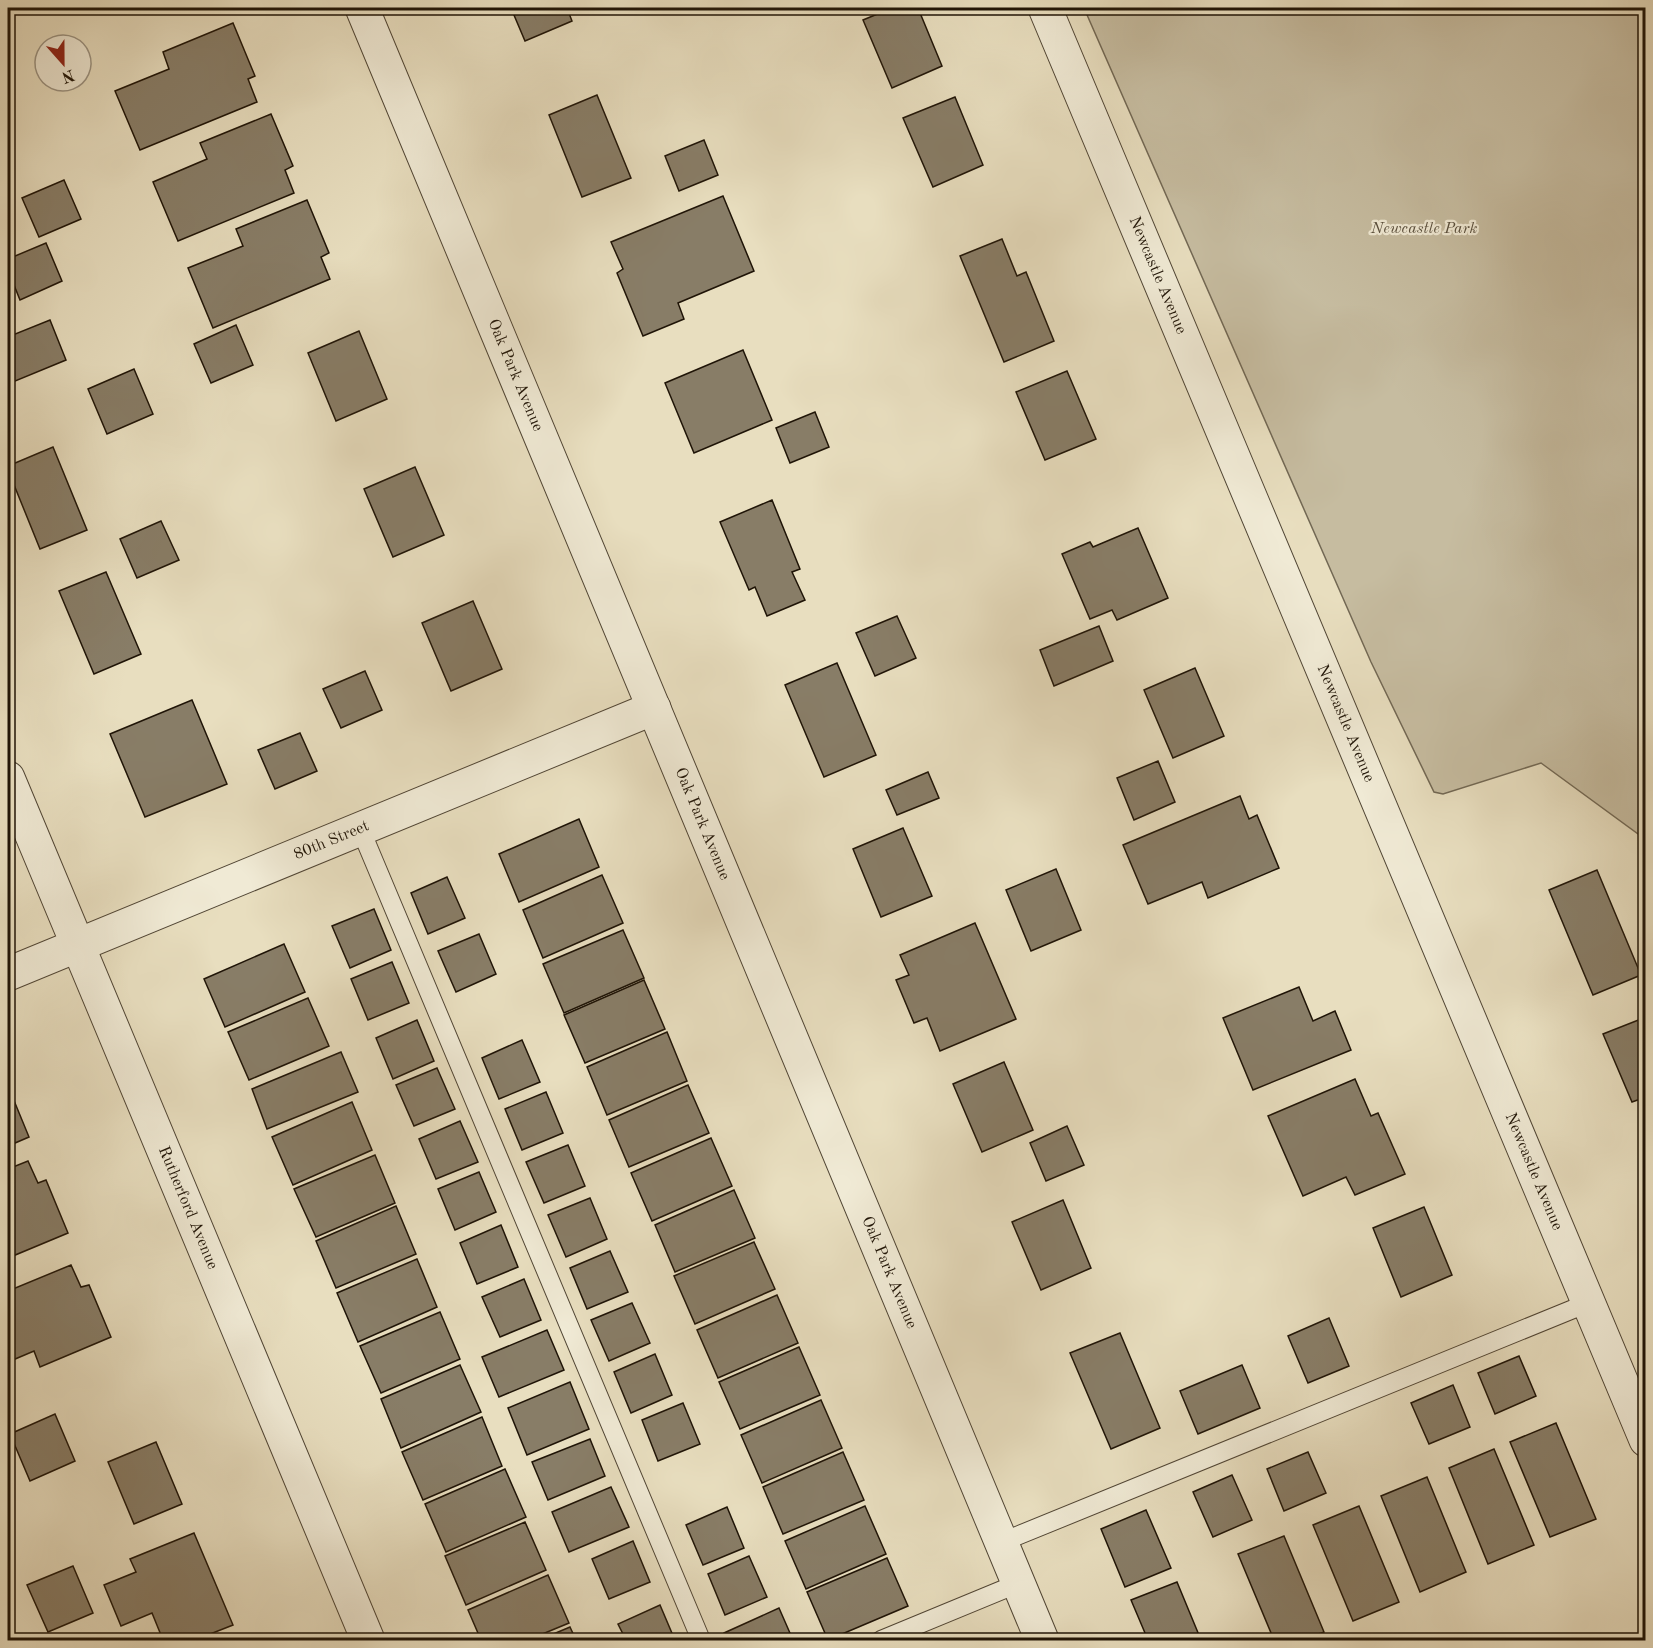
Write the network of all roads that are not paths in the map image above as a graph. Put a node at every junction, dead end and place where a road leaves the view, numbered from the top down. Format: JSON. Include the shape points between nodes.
{"nodes":[{"id":1,"x":362,"y":8,"type":"edge"},
{"id":2,"x":1045,"y":8,"type":"edge"},
{"id":3,"x":654,"y":708,"type":"junction"},
{"id":4,"x":8,"y":778,"type":"edge"},
{"id":5,"x":360,"y":828,"type":"junction"},
{"id":6,"x":77,"y":945,"type":"junction"},
{"id":7,"x":8,"y":974,"type":"edge"},
{"id":8,"x":1588,"y":1303,"type":"junction"},
{"id":9,"x":1646,"y":1440,"type":"edge"},
{"id":10,"x":1002,"y":1542,"type":"junction"},
{"id":11,"x":1018,"y":1583,"type":"junction"},
{"id":12,"x":368,"y":1641,"type":"edge"},
{"id":13,"x":701,"y":1641,"type":"edge"},
{"id":14,"x":881,"y":1641,"type":"edge"},
{"id":15,"x":1042,"y":1641,"type":"edge"}],
"edges":[{"from":1,"to":3,"type":"street","name":"Oak Park Avenue"},
{"from":2,"to":8,"type":"street","name":"Newcastle Avenue"},
{"from":3,"to":5,"type":"street","name":"80th Street"},
{"from":3,"to":10,"type":"street","name":"Oak Park Avenue"},
{"from":4,"to":6,"type":"street","name":"Rutherford Avenue"},
{"from":5,"to":6,"type":"street","name":"80th Street"},
{"from":5,"to":13,"type":"lane"},
{"from":6,"to":7,"type":"street","name":"80th Street"},
{"from":6,"to":12,"type":"street","name":"Rutherford Avenue"},
{"from":8,"to":9,"type":"street","name":"Newcastle Avenue"},
{"from":8,"to":10,"type":"lane"},
{"from":10,"to":11,"type":"street","name":"Oak Park Avenue"},
{"from":11,"to":14,"type":"lane"},
{"from":11,"to":15,"type":"street","name":"Oak Park Avenue"}]}
